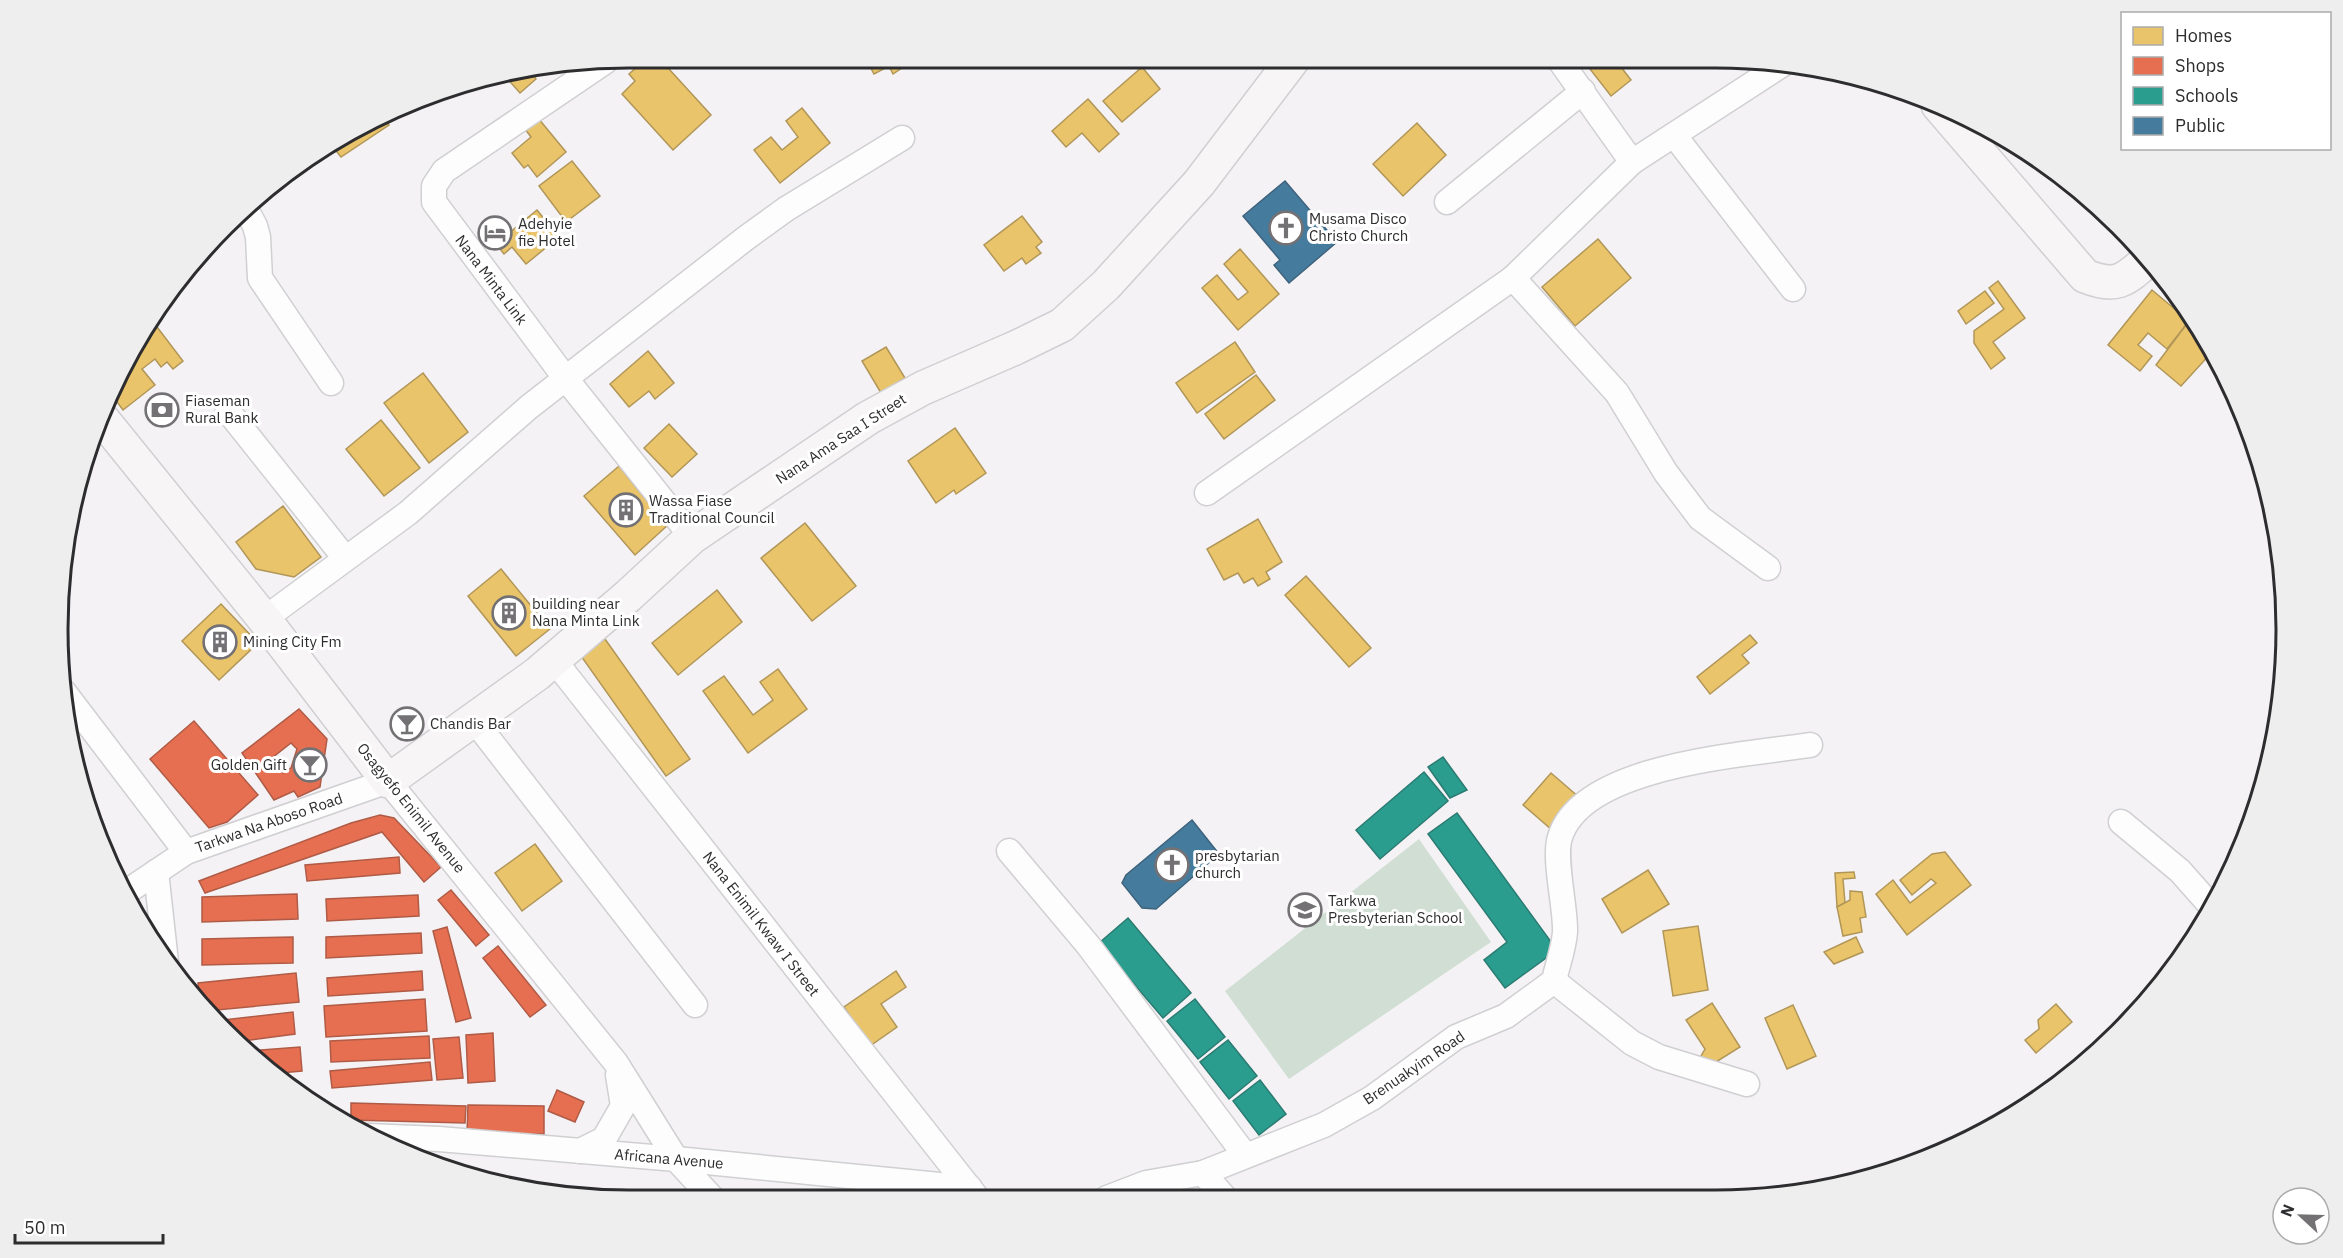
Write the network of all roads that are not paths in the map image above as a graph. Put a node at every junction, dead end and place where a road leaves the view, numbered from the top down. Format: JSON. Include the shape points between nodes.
{"nodes":[{"id":1,"x":1286,"y":68,"type":"edge"},
{"id":2,"x":1566,"y":68,"type":"edge"},
{"id":3,"x":594,"y":69,"type":"edge"},
{"id":4,"x":1773,"y":71,"type":"edge"},
{"id":5,"x":1583,"y":91,"type":"junction"},
{"id":6,"x":1951,"y":120,"type":"edge"},
{"id":7,"x":1674,"y":135,"type":"junction"},
{"id":8,"x":902,"y":138,"type":"dead end"},
{"id":9,"x":1632,"y":162,"type":"junction"},
{"id":10,"x":1446,"y":202,"type":"dead end"},
{"id":11,"x":250,"y":216,"type":"edge"},
{"id":12,"x":2141,"y":266,"type":"edge"},
{"id":13,"x":1513,"y":278,"type":"junction"},
{"id":14,"x":1793,"y":289,"type":"dead end"},
{"id":15,"x":566,"y":379,"type":"junction"},
{"id":16,"x":331,"y":383,"type":"dead end"},
{"id":17,"x":228,"y":411,"type":"dead end"},
{"id":18,"x":106,"y":424,"type":"edge"},
{"id":19,"x":1207,"y":493,"type":"dead end"},
{"id":20,"x":692,"y":537,"type":"junction"},
{"id":21,"x":345,"y":558,"type":"junction"},
{"id":22,"x":1768,"y":568,"type":"dead end"},
{"id":23,"x":264,"y":619,"type":"junction"},
{"id":24,"x":554,"y":660,"type":"junction"},
{"id":25,"x":72,"y":703,"type":"edge"},
{"id":26,"x":474,"y":720,"type":"junction"},
{"id":27,"x":1810,"y":745,"type":"dead end"},
{"id":28,"x":388,"y":781,"type":"junction"},
{"id":29,"x":2121,"y":822,"type":"dead end"},
{"id":30,"x":1010,"y":851,"type":"dead end"},
{"id":31,"x":186,"y":852,"type":"junction"},
{"id":32,"x":156,"y":872,"type":"junction"},
{"id":33,"x":131,"y":889,"type":"edge"},
{"id":34,"x":2206,"y":900,"type":"edge"},
{"id":35,"x":164,"y":944,"type":"edge"},
{"id":36,"x":1554,"y":981,"type":"junction"},
{"id":37,"x":695,"y":1005,"type":"dead end"},
{"id":38,"x":616,"y":1063,"type":"junction"},
{"id":39,"x":1747,"y":1084,"type":"dead end"},
{"id":40,"x":390,"y":1137,"type":"edge"},
{"id":41,"x":580,"y":1151,"type":"junction"},
{"id":42,"x":1245,"y":1155,"type":"junction"},
{"id":43,"x":676,"y":1159,"type":"junction"},
{"id":44,"x":1203,"y":1173,"type":"junction"},
{"id":45,"x":705,"y":1190,"type":"edge"},
{"id":46,"x":948,"y":1190,"type":"edge"},
{"id":47,"x":972,"y":1190,"type":"edge"},
{"id":48,"x":1128,"y":1190,"type":"edge"},
{"id":49,"x":1218,"y":1190,"type":"edge"}],
"edges":[{"from":1,"to":20,"type":"street","name":"Nana Ama Saa I Street","via":[[1198,183],[1106,285],[1062,325],[923,388],[868,418]]},
{"from":2,"to":5,"type":"street"},
{"from":3,"to":15,"type":"street","name":"Nana Minta Link","via":[[444,171],[434,186],[434,202]]},
{"from":4,"to":7,"type":"street"},
{"from":5,"to":9,"type":"street"},
{"from":5,"to":10,"type":"street"},
{"from":6,"to":12,"type":"street","via":[[2085,276],[2101,283],[2125,280]]},
{"from":7,"to":9,"type":"street"},
{"from":7,"to":14,"type":"street"},
{"from":8,"to":15,"type":"street","via":[[778,215]]},
{"from":9,"to":13,"type":"street"},
{"from":11,"to":16,"type":"street","via":[[258,237],[260,278]]},
{"from":13,"to":19,"type":"street"},
{"from":13,"to":22,"type":"street","via":[[1617,393],[1666,473],[1700,518]]},
{"from":15,"to":20,"type":"street","name":"Nana Minta Link"},
{"from":15,"to":21,"type":"street","via":[[408,513]]},
{"from":17,"to":21,"type":"street"},
{"from":18,"to":23,"type":"street","name":"Osagyefo Enimil Avenue"},
{"from":20,"to":24,"type":"street","name":"Nana Ama Saa I Street"},
{"from":21,"to":23,"type":"street"},
{"from":23,"to":28,"type":"street","name":"Osagyefo Enimil Avenue"},
{"from":24,"to":26,"type":"street","name":"Nana Ama Saa I Street"},
{"from":24,"to":47,"type":"street","name":"Nana Enimil Kwaw I Street"},
{"from":25,"to":31,"type":"street"},
{"from":26,"to":28,"type":"street","name":"Nana Ama Saa I Street"},
{"from":26,"to":37,"type":"street"},
{"from":27,"to":36,"type":"street","via":[[1651,771],[1612,786],[1586,803],[1567,822],[1559,838],[1565,933]]},
{"from":28,"to":31,"type":"street","name":"Tarkwa Na Aboso Road"},
{"from":28,"to":38,"type":"street","name":"Osagyefo Enimil Avenue"},
{"from":29,"to":34,"type":"street","via":[[2180,871]]},
{"from":30,"to":42,"type":"street","via":[[1088,945]]},
{"from":31,"to":32,"type":"street","name":"Tarkwa Na Aboso Road"},
{"from":32,"to":33,"type":"street","name":"Tarkwa Na Aboso Road"},
{"from":32,"to":35,"type":"street"},
{"from":36,"to":39,"type":"street","via":[[1632,1043],[1659,1057]]},
{"from":36,"to":42,"type":"street","name":"Brenuakyim Road","via":[[1506,1016],[1456,1037],[1372,1098],[1332,1120]]},
{"from":38,"to":41,"type":"street","via":[[623,1106],[604,1139]]},
{"from":38,"to":43,"type":"street","name":"Osagyefo Enimil Avenue"},
{"from":40,"to":41,"type":"street","name":"Africana Avenue"},
{"from":41,"to":43,"type":"street","name":"Africana Avenue"},
{"from":42,"to":44,"type":"street","name":"Brenuakyim Road"},
{"from":43,"to":45,"type":"street","name":"Osagyefo Enimil Avenue"},
{"from":43,"to":46,"type":"street","name":"Africana Avenue"},
{"from":44,"to":48,"type":"street","name":"Brenuakyim Road"},
{"from":44,"to":49,"type":"street"}]}
